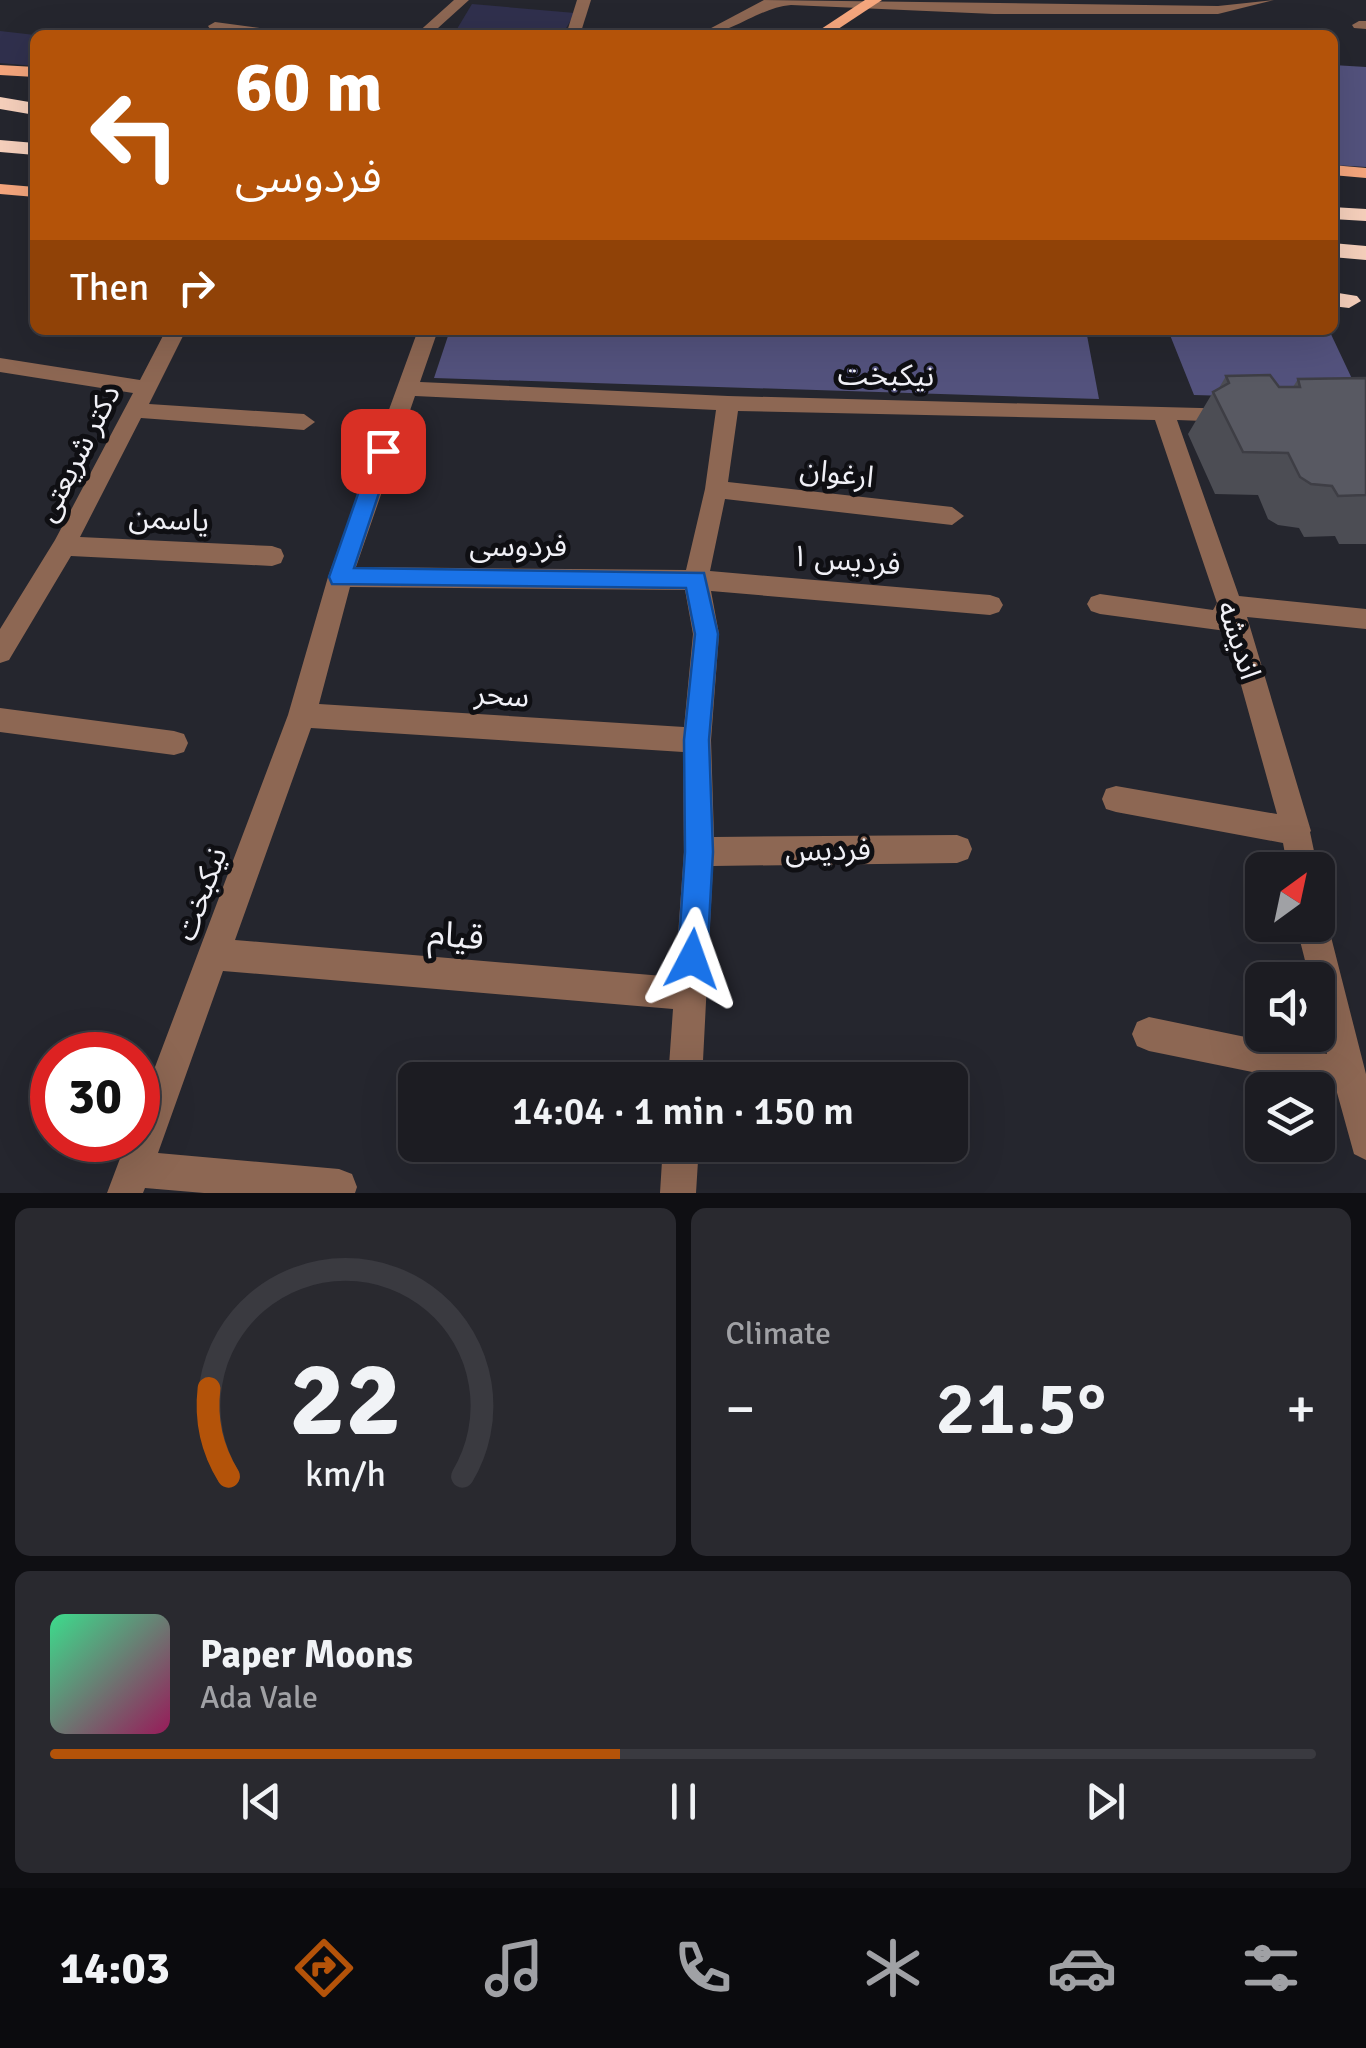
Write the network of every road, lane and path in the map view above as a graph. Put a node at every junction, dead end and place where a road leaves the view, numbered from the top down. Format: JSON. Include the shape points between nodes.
{"nodes":[{"id":1,"x":462,"y":0,"type":"edge"},
{"id":2,"x":584,"y":0,"type":"edge"},
{"id":3,"x":943,"y":0,"type":"edge"},
{"id":4,"x":1267,"y":0,"type":"edge"},
{"id":5,"x":870,"y":3,"type":"edge"},
{"id":6,"x":988,"y":4,"type":"edge"},
{"id":7,"x":750,"y":5,"type":"edge"},
{"id":8,"x":1215,"y":5,"type":"edge"},
{"id":9,"x":215,"y":26,"type":"dead end"},
{"id":10,"x":245,"y":30,"type":"edge"},
{"id":11,"x":428,"y":30,"type":"edge"},
{"id":12,"x":574,"y":30,"type":"edge"},
{"id":13,"x":712,"y":30,"type":"edge"},
{"id":14,"x":827,"y":30,"type":"edge"},
{"id":15,"x":0,"y":70,"type":"edge"},
{"id":16,"x":30,"y":72,"type":"edge"},
{"id":17,"x":0,"y":105,"type":"edge"},
{"id":18,"x":30,"y":108,"type":"edge"},
{"id":19,"x":0,"y":146,"type":"edge"},
{"id":20,"x":30,"y":149,"type":"edge"},
{"id":21,"x":1338,"y":171,"type":"edge"},
{"id":22,"x":1366,"y":173,"type":"edge"},
{"id":23,"x":0,"y":189,"type":"edge"},
{"id":24,"x":30,"y":192,"type":"edge"},
{"id":25,"x":1338,"y":213,"type":"edge"},
{"id":26,"x":1366,"y":215,"type":"edge"},
{"id":27,"x":1338,"y":251,"type":"edge"},
{"id":28,"x":1366,"y":253,"type":"edge"},
{"id":29,"x":173,"y":335,"type":"edge"},
{"id":30,"x":426,"y":335,"type":"edge"},
{"id":31,"x":0,"y":365,"type":"edge"},
{"id":32,"x":144,"y":388,"type":"junction"},
{"id":33,"x":405,"y":388,"type":"junction"},
{"id":34,"x":728,"y":403,"type":"junction"},
{"id":35,"x":132,"y":410,"type":"junction"},
{"id":36,"x":1164,"y":414,"type":"junction"},
{"id":37,"x":1256,"y":414,"type":"edge"},
{"id":38,"x":304,"y":422,"type":"dead end"},
{"id":39,"x":716,"y":489,"type":"junction"},
{"id":40,"x":952,"y":516,"type":"dead end"},
{"id":41,"x":64,"y":546,"type":"junction"},
{"id":42,"x":272,"y":556,"type":"dead end"},
{"id":43,"x":340,"y":577,"type":"junction"},
{"id":44,"x":696,"y":580,"type":"junction"},
{"id":45,"x":1100,"y":604,"type":"dead end"},
{"id":46,"x":990,"y":605,"type":"dead end"},
{"id":47,"x":1228,"y":606,"type":"junction"},
{"id":48,"x":11,"y":617,"type":"edge"},
{"id":49,"x":1366,"y":619,"type":"edge"},
{"id":50,"x":0,"y":652,"type":"edge"},
{"id":51,"x":302,"y":715,"type":"junction"},
{"id":52,"x":0,"y":720,"type":"edge"},
{"id":53,"x":697,"y":740,"type":"junction"},
{"id":54,"x":174,"y":743,"type":"dead end"},
{"id":55,"x":1116,"y":799,"type":"dead end"},
{"id":56,"x":1296,"y":831,"type":"junction"},
{"id":57,"x":957,"y":848,"type":"dead end"},
{"id":58,"x":699,"y":852,"type":"junction"},
{"id":59,"x":1299,"y":852,"type":"edge"},
{"id":60,"x":1316,"y":942,"type":"edge"},
{"id":61,"x":214,"y":954,"type":"junction"},
{"id":62,"x":690,"y":994,"type":"junction"},
{"id":63,"x":1149,"y":1034,"type":"dead end"},
{"id":64,"x":686,"y":1062,"type":"edge"},
{"id":65,"x":1348,"y":1075,"type":"junction"},
{"id":66,"x":1365,"y":1135,"type":"edge"},
{"id":67,"x":680,"y":1162,"type":"edge"},
{"id":68,"x":130,"y":1181,"type":"edge"},
{"id":69,"x":339,"y":1187,"type":"dead end"},
{"id":70,"x":678,"y":1193,"type":"edge"}],
"edges":[{"from":1,"to":11,"type":"street"},
{"from":2,"to":12,"type":"street"},
{"from":3,"to":6,"type":"street"},
{"from":4,"to":8,"type":"street"},
{"from":5,"to":6,"type":"street"},
{"from":5,"to":7,"type":"street"},
{"from":5,"to":14,"type":"main road"},
{"from":6,"to":8,"type":"street"},
{"from":7,"to":13,"type":"street"},
{"from":9,"to":10,"type":"street"},
{"from":15,"to":16,"type":"main road"},
{"from":17,"to":18,"type":"highway"},
{"from":19,"to":20,"type":"highway"},
{"from":21,"to":22,"type":"main road"},
{"from":23,"to":24,"type":"main road"},
{"from":25,"to":26,"type":"highway"},
{"from":27,"to":28,"type":"highway"},
{"from":29,"to":32,"type":"street","name":"دکتر شریعتی"},
{"from":30,"to":33,"type":"street","name":"نیکبخت"},
{"from":31,"to":32,"type":"street"},
{"from":32,"to":35,"type":"street","name":"دکتر شریعتی"},
{"from":33,"to":34,"type":"street","name":"نیکبخت"},
{"from":33,"to":43,"type":"street","name":"نیکبخت"},
{"from":34,"to":36,"type":"street","name":"نیکبخت"},
{"from":34,"to":39,"type":"street"},
{"from":35,"to":38,"type":"street"},
{"from":35,"to":41,"type":"street","name":"دکتر شریعتی"},
{"from":36,"to":37,"type":"street","name":"نیکبخت"},
{"from":36,"to":47,"type":"street","name":"اندیشه"},
{"from":39,"to":40,"type":"street","name":"ارغوان"},
{"from":39,"to":44,"type":"street"},
{"from":41,"to":42,"type":"street","name":"یاسمن"},
{"from":41,"to":48,"type":"street","name":"دکتر شریعتی"},
{"from":43,"to":44,"type":"street","name":"فردوسی"},
{"from":43,"to":51,"type":"street","name":"نیکبخت"},
{"from":44,"to":46,"type":"street","name":"فردیس ۱"},
{"from":44,"to":53,"type":"street","via":[[706,634]]},
{"from":45,"to":47,"type":"street","via":[[1220,622]]},
{"from":47,"to":49,"type":"street"},
{"from":47,"to":56,"type":"street","name":"اندیشه"},
{"from":48,"to":50,"type":"street","name":"دکتر شریعتی"},
{"from":51,"to":53,"type":"street","name":"سحر"},
{"from":51,"to":61,"type":"street","name":"نیکبخت"},
{"from":52,"to":54,"type":"street"},
{"from":53,"to":58,"type":"street"},
{"from":55,"to":56,"type":"street"},
{"from":56,"to":59,"type":"street","name":"اندیشه"},
{"from":57,"to":58,"type":"street","name":"فردیس"},
{"from":58,"to":62,"type":"street"},
{"from":60,"to":65,"type":"street"},
{"from":61,"to":62,"type":"street","name":"قیام"},
{"from":61,"to":68,"type":"street","name":"نیکبخت"},
{"from":62,"to":64,"type":"street"},
{"from":63,"to":65,"type":"street"},
{"from":65,"to":66,"type":"street"},
{"from":67,"to":70,"type":"street"},
{"from":68,"to":69,"type":"street"}]}
